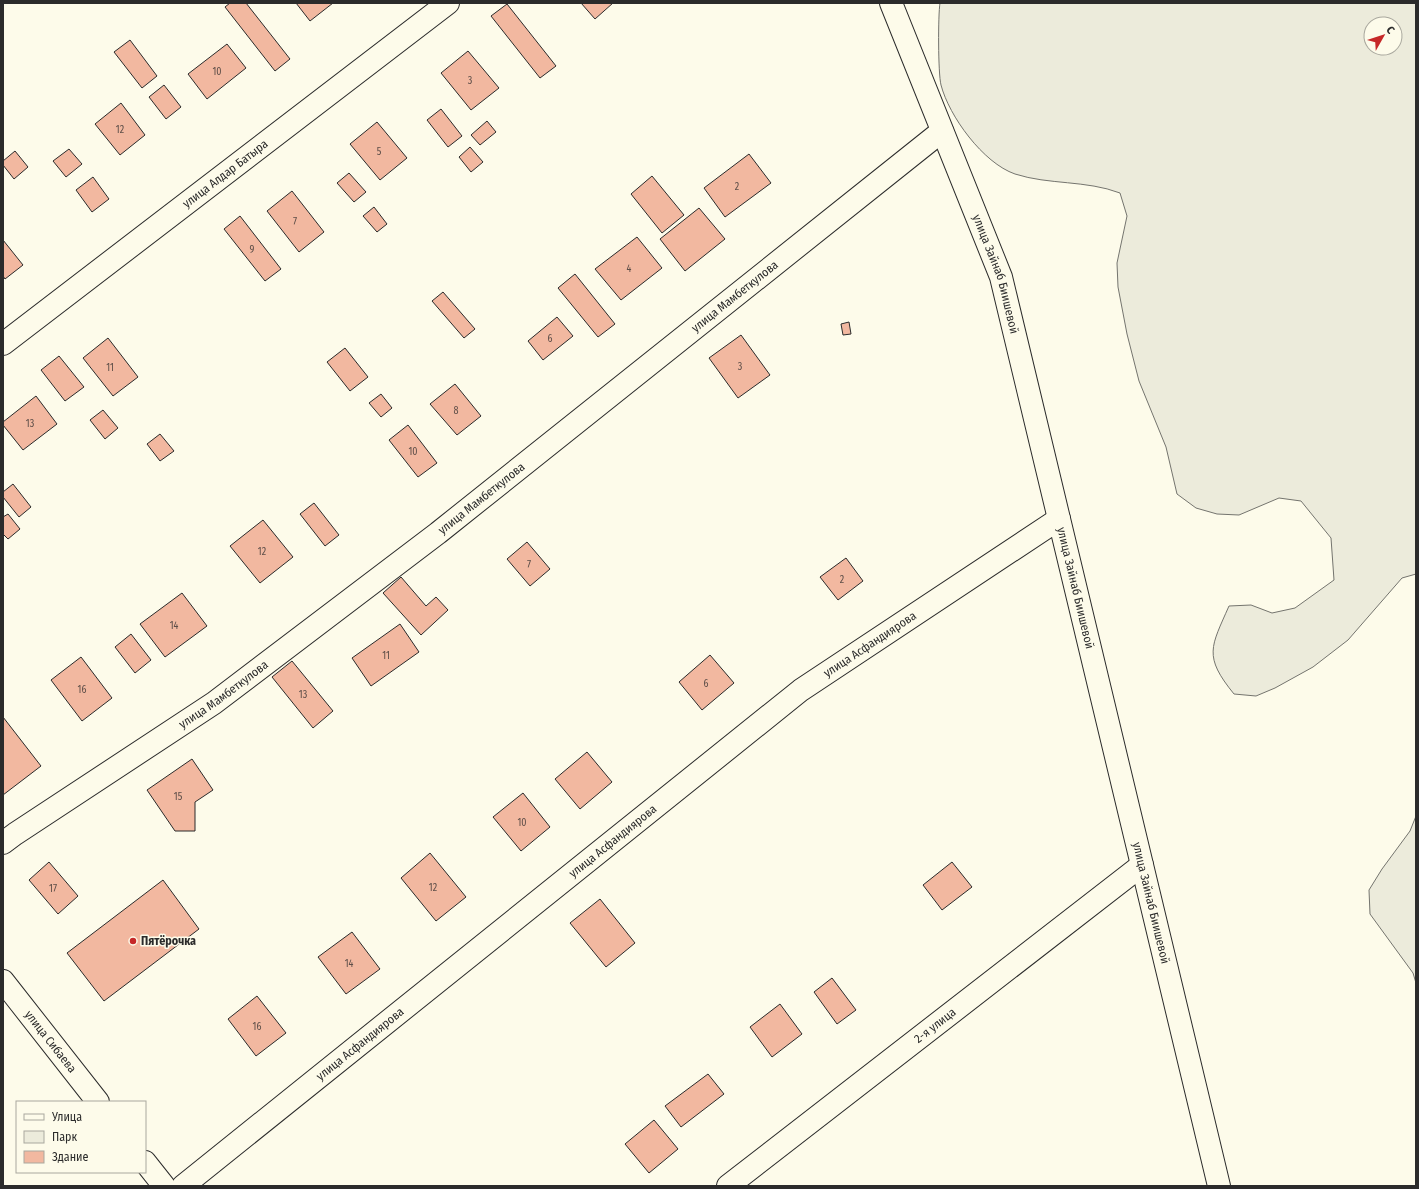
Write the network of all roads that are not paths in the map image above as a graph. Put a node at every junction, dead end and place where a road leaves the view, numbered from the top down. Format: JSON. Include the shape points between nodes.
{"nodes":[{"id":1,"x":448,"y":3,"type":"edge"},
{"id":2,"x":891,"y":3,"type":"edge"},
{"id":3,"x":942,"y":131,"type":"junction"},
{"id":4,"x":3,"y":344,"type":"edge"},
{"id":5,"x":1059,"y":519,"type":"junction"},
{"id":6,"x":3,"y":843,"type":"edge"},
{"id":7,"x":1142,"y":865,"type":"junction"},
{"id":8,"x":3,"y":981,"type":"edge"},
{"id":9,"x":97,"y":1101,"type":"edge"},
{"id":10,"x":146,"y":1163,"type":"edge"},
{"id":11,"x":164,"y":1186,"type":"edge"},
{"id":12,"x":183,"y":1186,"type":"edge"},
{"id":13,"x":728,"y":1186,"type":"edge"},
{"id":14,"x":1219,"y":1186,"type":"edge"}],
"edges":[{"from":1,"to":4,"type":"street","name":"улица Алдар Батыра"},
{"from":2,"to":3,"type":"street","name":"улица Зайнаб Биишевой"},
{"from":3,"to":5,"type":"street","name":"улица Зайнаб Биишевой","via":[[1000,277]]},
{"from":3,"to":6,"type":"street","name":"улица Мамбеткулова","via":[[444,528],[226,694]]},
{"from":5,"to":7,"type":"street","name":"улица Зайнаб Биишевой"},
{"from":5,"to":12,"type":"street","name":"улица Асфандиярова","via":[[801,690]]},
{"from":7,"to":13,"type":"street","name":"2-я улица"},
{"from":7,"to":14,"type":"street","name":"улица Зайнаб Биишевой"},
{"from":8,"to":9,"type":"street","name":"улица Сибаева"},
{"from":10,"to":11,"type":"street"}]}
